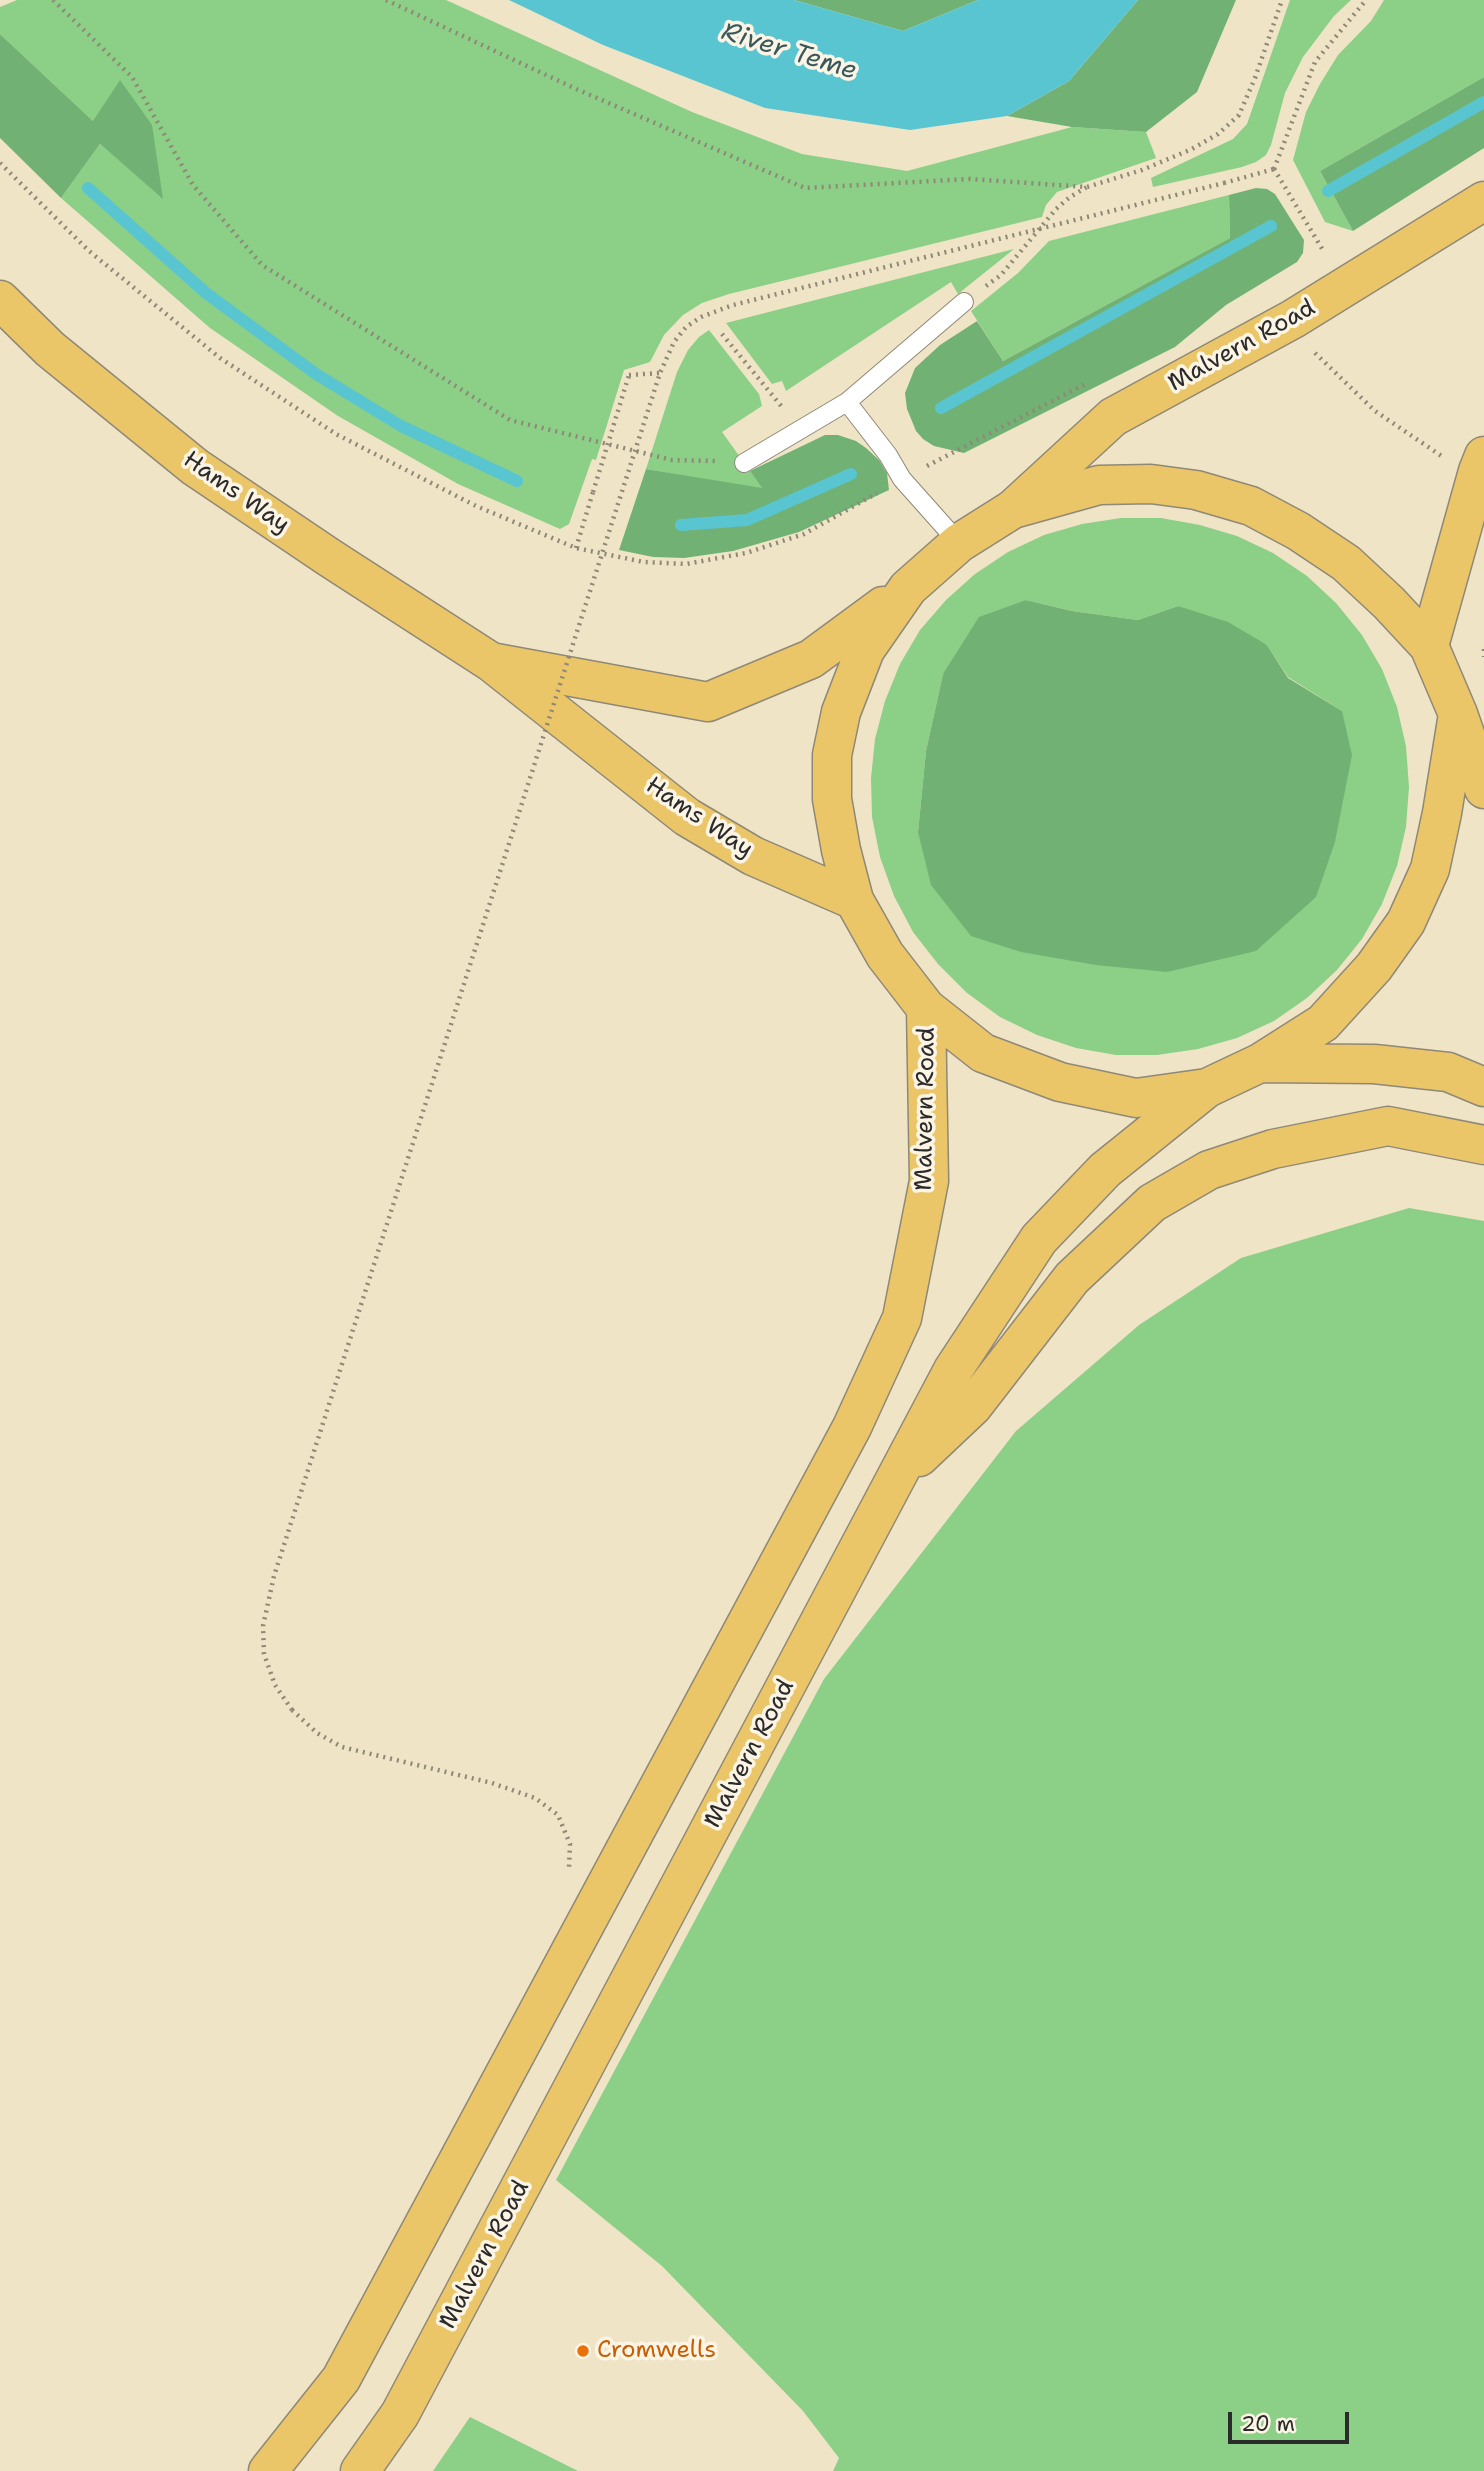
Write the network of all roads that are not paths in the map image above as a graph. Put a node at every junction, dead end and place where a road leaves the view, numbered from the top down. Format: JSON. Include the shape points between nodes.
{"nodes":[{"id":1,"x":1484,"y":201,"type":"edge"},
{"id":2,"x":0,"y":300,"type":"edge"},
{"id":3,"x":964,"y":302,"type":"road end"},
{"id":4,"x":847,"y":402,"type":"junction"},
{"id":5,"x":1484,"y":456,"type":"edge"},
{"id":6,"x":744,"y":463,"type":"road end"},
{"id":7,"x":1013,"y":509,"type":"junction"},
{"id":8,"x":959,"y":543,"type":"junction"},
{"id":9,"x":908,"y":588,"type":"junction"},
{"id":10,"x":1429,"y":646,"type":"junction"},
{"id":11,"x":491,"y":662,"type":"junction"},
{"id":12,"x":1458,"y":714,"type":"junction"},
{"id":13,"x":1484,"y":789,"type":"edge"},
{"id":14,"x":854,"y":900,"type":"junction"},
{"id":15,"x":926,"y":1008,"type":"junction"},
{"id":16,"x":1260,"y":1063,"type":"junction"},
{"id":17,"x":1484,"y":1087,"type":"edge"},
{"id":18,"x":1207,"y":1088,"type":"junction"},
{"id":19,"x":1484,"y":1145,"type":"edge"},
{"id":20,"x":897,"y":1476,"type":"junction"},
{"id":21,"x":268,"y":2471,"type":"edge"},
{"id":22,"x":360,"y":2471,"type":"edge"}],
"edges":[{"from":1,"to":7,"type":"main road","name":"Malvern Road","via":[[1293,318],[1113,417]]},
{"from":2,"to":11,"type":"main road","name":"Hams Way","via":[[50,349],[195,467]]},
{"from":3,"to":4,"type":"lane"},
{"from":4,"to":6,"type":"lane"},
{"from":4,"to":8,"type":"lane","via":[[902,479]]},
{"from":5,"to":10,"type":"main road"},
{"from":7,"to":8,"type":"main road"},
{"from":7,"to":10,"type":"main road","via":[[1099,485],[1151,484],[1251,506],[1346,563]]},
{"from":8,"to":9,"type":"main road"},
{"from":9,"to":11,"type":"main road","name":"Hams Way","via":[[811,659],[708,702]]},
{"from":9,"to":14,"type":"main road","via":[[865,650],[841,712],[832,755],[832,799]]},
{"from":10,"to":12,"type":"main road"},
{"from":11,"to":14,"type":"main road","name":"Hams Way","via":[[687,817],[753,856]]},
{"from":12,"to":13,"type":"main road"},
{"from":12,"to":16,"type":"main road","via":[[1430,869],[1406,922],[1374,967],[1323,1023]]},
{"from":14,"to":15,"type":"main road","via":[[885,956]]},
{"from":15,"to":18,"type":"main road","via":[[983,1053],[1060,1082],[1136,1098]]},
{"from":15,"to":21,"type":"main road","name":"Malvern Road","via":[[929,1181],[902,1318],[846,1439],[341,2379]]},
{"from":16,"to":17,"type":"main road","via":[[1448,1072]]},
{"from":16,"to":18,"type":"main road"},
{"from":18,"to":20,"type":"main road","name":"Malvern Road","via":[[1105,1170],[1039,1239],[953,1370]]},
{"from":19,"to":20,"type":"main road","via":[[1388,1126],[1273,1149],[1209,1170],[1152,1203],[1072,1278],[974,1406]]},
{"from":20,"to":22,"type":"main road","name":"Malvern Road","via":[[400,2414]]}]}
